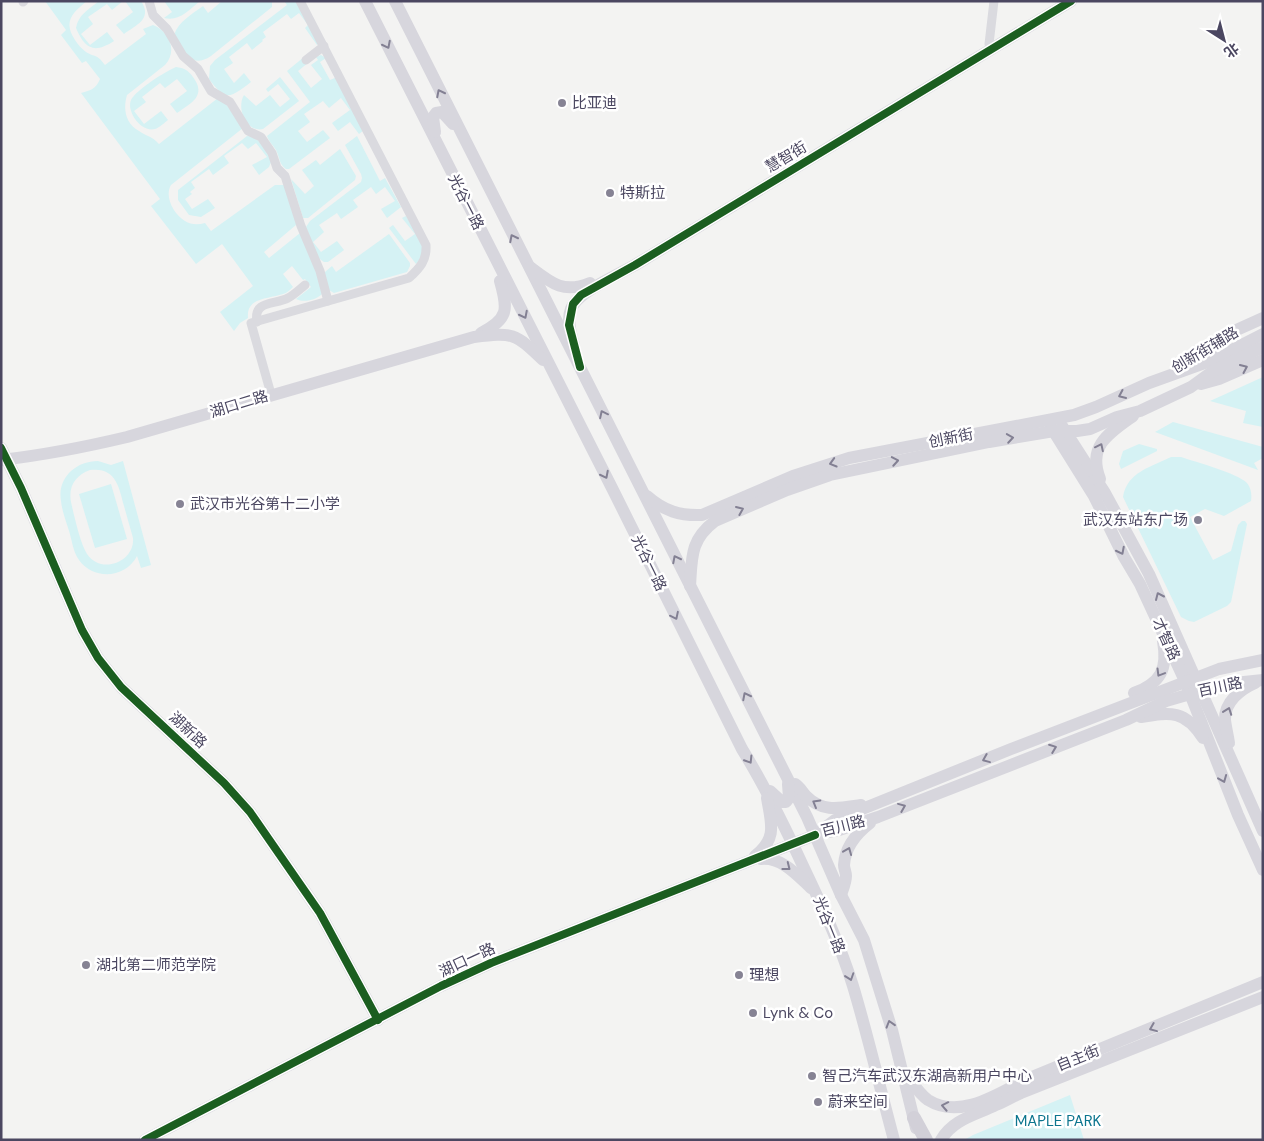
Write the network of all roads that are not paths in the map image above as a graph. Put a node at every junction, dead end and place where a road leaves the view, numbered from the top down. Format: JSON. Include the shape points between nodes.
{"nodes":[{"id":1,"x":149,"y":1,"type":"edge"},
{"id":2,"x":300,"y":1,"type":"edge"},
{"id":3,"x":365,"y":1,"type":"edge"},
{"id":4,"x":395,"y":1,"type":"edge"},
{"id":5,"x":994,"y":1,"type":"edge"},
{"id":6,"x":1060,"y":1,"type":"edge"},
{"id":7,"x":1071,"y":1,"type":"edge"},
{"id":8,"x":989,"y":44,"type":"junction"},
{"id":9,"x":324,"y":46,"type":"junction"},
{"id":10,"x":306,"y":60,"type":"dead end"},
{"id":11,"x":464,"y":140,"type":"junction"},
{"id":12,"x":442,"y":153,"type":"junction"},
{"id":13,"x":494,"y":257,"type":"junction"},
{"id":14,"x":528,"y":266,"type":"junction"},
{"id":15,"x":305,"y":285,"type":"dead end"},
{"id":16,"x":328,"y":301,"type":"junction"},
{"id":17,"x":1263,"y":318,"type":"edge"},
{"id":18,"x":256,"y":322,"type":"junction"},
{"id":19,"x":1263,"y":334,"type":"edge"},
{"id":20,"x":474,"y":337,"type":"junction"},
{"id":21,"x":1263,"y":347,"type":"edge"},
{"id":22,"x":1263,"y":360,"type":"edge"},
{"id":23,"x":551,"y":367,"type":"junction"},
{"id":24,"x":580,"y":367,"type":"junction"},
{"id":25,"x":1149,"y":383,"type":"junction"},
{"id":26,"x":1191,"y":387,"type":"junction"},
{"id":27,"x":271,"y":394,"type":"junction"},
{"id":28,"x":1140,"y":411,"type":"junction"},
{"id":29,"x":1056,"y":425,"type":"junction"},
{"id":30,"x":3,"y":456,"type":"edge"},
{"id":31,"x":641,"y":490,"type":"junction"},
{"id":32,"x":1105,"y":493,"type":"junction"},
{"id":33,"x":690,"y":586,"type":"junction"},
{"id":34,"x":1160,"y":626,"type":"junction"},
{"id":35,"x":1263,"y":660,"type":"edge"},
{"id":36,"x":1190,"y":679,"type":"junction"},
{"id":37,"x":1261,"y":680,"type":"edge"},
{"id":38,"x":1196,"y":692,"type":"junction"},
{"id":39,"x":1126,"y":720,"type":"junction"},
{"id":40,"x":1069,"y":726,"type":"junction"},
{"id":41,"x":1211,"y":750,"type":"junction"},
{"id":42,"x":1230,"y":755,"type":"junction"},
{"id":43,"x":788,"y":779,"type":"junction"},
{"id":44,"x":765,"y":786,"type":"junction"},
{"id":45,"x":881,"y":802,"type":"junction"},
{"id":46,"x":878,"y":816,"type":"junction"},
{"id":47,"x":1263,"y":831,"type":"edge"},
{"id":48,"x":815,"y":834,"type":"junction"},
{"id":49,"x":793,"y":844,"type":"junction"},
{"id":50,"x":752,"y":860,"type":"junction"},
{"id":51,"x":1263,"y":870,"type":"edge"},
{"id":52,"x":816,"y":891,"type":"junction"},
{"id":53,"x":841,"y":895,"type":"junction"},
{"id":54,"x":822,"y":906,"type":"junction"},
{"id":55,"x":1263,"y":976,"type":"edge"},
{"id":56,"x":1263,"y":982,"type":"edge"},
{"id":57,"x":1263,"y":997,"type":"edge"},
{"id":58,"x":1263,"y":1001,"type":"edge"},
{"id":59,"x":1248,"y":1003,"type":"junction"},
{"id":60,"x":1180,"y":1017,"type":"junction"},
{"id":61,"x":378,"y":1020,"type":"junction"},
{"id":62,"x":904,"y":1071,"type":"junction"},
{"id":63,"x":914,"y":1118,"type":"junction"},
{"id":64,"x":145,"y":1140,"type":"edge"},
{"id":65,"x":894,"y":1140,"type":"edge"},
{"id":66,"x":918,"y":1140,"type":"edge"},
{"id":67,"x":926,"y":1140,"type":"edge"},
{"id":68,"x":941,"y":1140,"type":"edge"}],
"edges":[{"from":1,"to":16,"type":"street","via":[[153,15],[167,29],[183,56],[198,69],[211,91],[230,102],[248,131],[261,138],[272,153],[277,168],[286,176]]},
{"from":2,"to":9,"type":"street"},
{"from":3,"to":12,"type":"main road","name":"光谷一路","one_way":true},
{"from":11,"to":4,"type":"main road","name":"光谷一路","one_way":true},
{"from":5,"to":8,"type":"street"},
{"from":6,"to":8,"type":"main road","name":"慧智街"},
{"from":7,"to":24,"type":"main road","name":"慧智街","via":[[582,295],[573,304],[569,324]]},
{"from":8,"to":14,"type":"main road","name":"慧智街","via":[[590,284],[577,288],[559,286]]},
{"from":9,"to":10,"type":"street"},
{"from":9,"to":16,"type":"street","via":[[426,245],[427,254],[409,278]]},
{"from":11,"to":12,"type":"main road","via":[[442,112],[436,113],[434,129]]},
{"from":14,"to":11,"type":"main road","name":"光谷一路","one_way":true},
{"from":12,"to":13,"type":"main road","name":"光谷一路"},
{"from":13,"to":20,"type":"main road","via":[[506,300],[505,309],[495,326]]},
{"from":13,"to":23,"type":"main road","name":"光谷一路","one_way":true},
{"from":14,"to":24,"type":"main road","name":"光谷一路"},
{"from":15,"to":18,"type":"street","via":[[288,298],[258,309]]},
{"from":16,"to":18,"type":"street"},
{"from":17,"to":25,"type":"main road","name":"创新街辅路","via":[[1232,332]]},
{"from":18,"to":27,"type":"street","via":[[251,323]]},
{"from":19,"to":25,"type":"main road","name":"创新街","via":[[1210,361]]},
{"from":20,"to":23,"type":"main road","via":[[507,334],[526,343]]},
{"from":20,"to":27,"type":"main road","name":"湖口二路"},
{"from":21,"to":26,"type":"main road","name":"创新街","via":[[1213,371]]},
{"from":26,"to":22,"type":"main road","name":"创新街辅路","one_way":true},
{"from":23,"to":44,"type":"main road","name":"光谷一路","one_way":true,"via":[[742,749]]},
{"from":31,"to":24,"type":"main road","name":"光谷一路","one_way":true},
{"from":25,"to":29,"type":"main road","name":"创新街","one_way":true},
{"from":26,"to":28,"type":"main road","name":"创新街"},
{"from":27,"to":30,"type":"main road","name":"湖口二路","via":[[95,445],[31,456]]},
{"from":28,"to":29,"type":"main road","name":"创新街","via":[[1090,429],[1077,431]]},
{"from":32,"to":28,"type":"main road","one_way":true,"via":[[1096,469],[1098,448],[1108,434]]},
{"from":29,"to":31,"type":"main road","name":"创新街","one_way":true,"via":[[848,458],[793,476],[702,515],[672,512],[657,505]]},
{"from":29,"to":32,"type":"main road","name":"才智路"},
{"from":33,"to":29,"type":"main road","name":"创新街","one_way":true,"via":[[693,547],[714,521],[830,475]]},
{"from":29,"to":34,"type":"main road","name":"才智路","one_way":true},
{"from":30,"to":61,"type":"main road","name":"湖新路","via":[[21,488],[82,630],[98,658],[121,687],[224,783],[250,812],[320,914]]},
{"from":33,"to":31,"type":"main road","name":"光谷一路","one_way":true},
{"from":36,"to":32,"type":"main road","name":"才智路","one_way":true,"via":[[1149,574]]},
{"from":43,"to":33,"type":"main road","name":"光谷一路","one_way":true},
{"from":34,"to":36,"type":"main road","name":"才智路"},
{"from":34,"to":40,"type":"main road","one_way":true,"via":[[1165,655],[1164,666],[1156,680],[1144,690],[1081,715]]},
{"from":35,"to":36,"type":"main road","name":"百川路","via":[[1219,668]]},
{"from":36,"to":38,"type":"main road","name":"才智路"},
{"from":36,"to":40,"type":"main road","name":"百川路"},
{"from":37,"to":38,"type":"main road","name":"百川路","via":[[1225,684]]},
{"from":42,"to":37,"type":"main road","one_way":true,"via":[[1225,720],[1227,708],[1236,694]]},
{"from":38,"to":39,"type":"main road","name":"百川路","via":[[1166,700]]},
{"from":38,"to":41,"type":"main road","name":"才智路"},
{"from":38,"to":42,"type":"main road","name":"才智路"},
{"from":39,"to":41,"type":"main road","via":[[1172,713],[1196,727]]},
{"from":46,"to":39,"type":"main road","name":"百川路","one_way":true},
{"from":40,"to":45,"type":"main road","name":"百川路","one_way":true},
{"from":41,"to":51,"type":"main road","name":"才智路","one_way":true},
{"from":42,"to":47,"type":"main road","name":"才智路"},
{"from":43,"to":44,"type":"main road","via":[[790,798],[786,802]]},
{"from":45,"to":43,"type":"main road","one_way":true,"via":[[833,809],[824,807]]},
{"from":43,"to":48,"type":"main road","name":"光谷一路"},
{"from":44,"to":49,"type":"main road","name":"光谷一路"},
{"from":44,"to":50,"type":"main road","via":[[772,827],[765,849]]},
{"from":45,"to":48,"type":"main road","name":"百川路","via":[[835,820]]},
{"from":46,"to":48,"type":"main road","name":"百川路","via":[[840,830]]},
{"from":53,"to":46,"type":"main road","one_way":true,"via":[[846,877],[844,861],[849,847],[860,831]]},
{"from":48,"to":49,"type":"main road","name":"湖口一路"},
{"from":48,"to":53,"type":"main road","name":"光谷一路"},
{"from":49,"to":50,"type":"main road","name":"湖口一路"},
{"from":49,"to":52,"type":"main road","name":"光谷一路"},
{"from":50,"to":52,"type":"main road","one_way":true,"via":[[778,860]]},
{"from":50,"to":61,"type":"main road","name":"湖口一路","via":[[491,963]]},
{"from":52,"to":54,"type":"main road","name":"光谷一路"},
{"from":53,"to":54,"type":"main road","via":[[822,878],[819,881]]},
{"from":62,"to":53,"type":"main road","name":"光谷一路","one_way":true,"via":[[864,940]]},
{"from":54,"to":65,"type":"main road","name":"光谷一路","one_way":true,"via":[[852,985]]},
{"from":55,"to":60,"type":"main road","via":[[1217,994]]},
{"from":56,"to":60,"type":"main road","name":"自主街"},
{"from":57,"to":59,"type":"main road","name":"自主街"},
{"from":58,"to":59,"type":"main road"},
{"from":59,"to":68,"type":"main road","name":"自主街","via":[[962,1119]]},
{"from":60,"to":62,"type":"main road","name":"自主街","one_way":true,"via":[[964,1107],[950,1108],[927,1099]]},
{"from":61,"to":64,"type":"main road","name":"湖口一路"},
{"from":62,"to":63,"type":"main road","name":"光谷一路"},
{"from":63,"to":66,"type":"main road","name":"光谷一路"},
{"from":63,"to":67,"type":"main road"}]}
